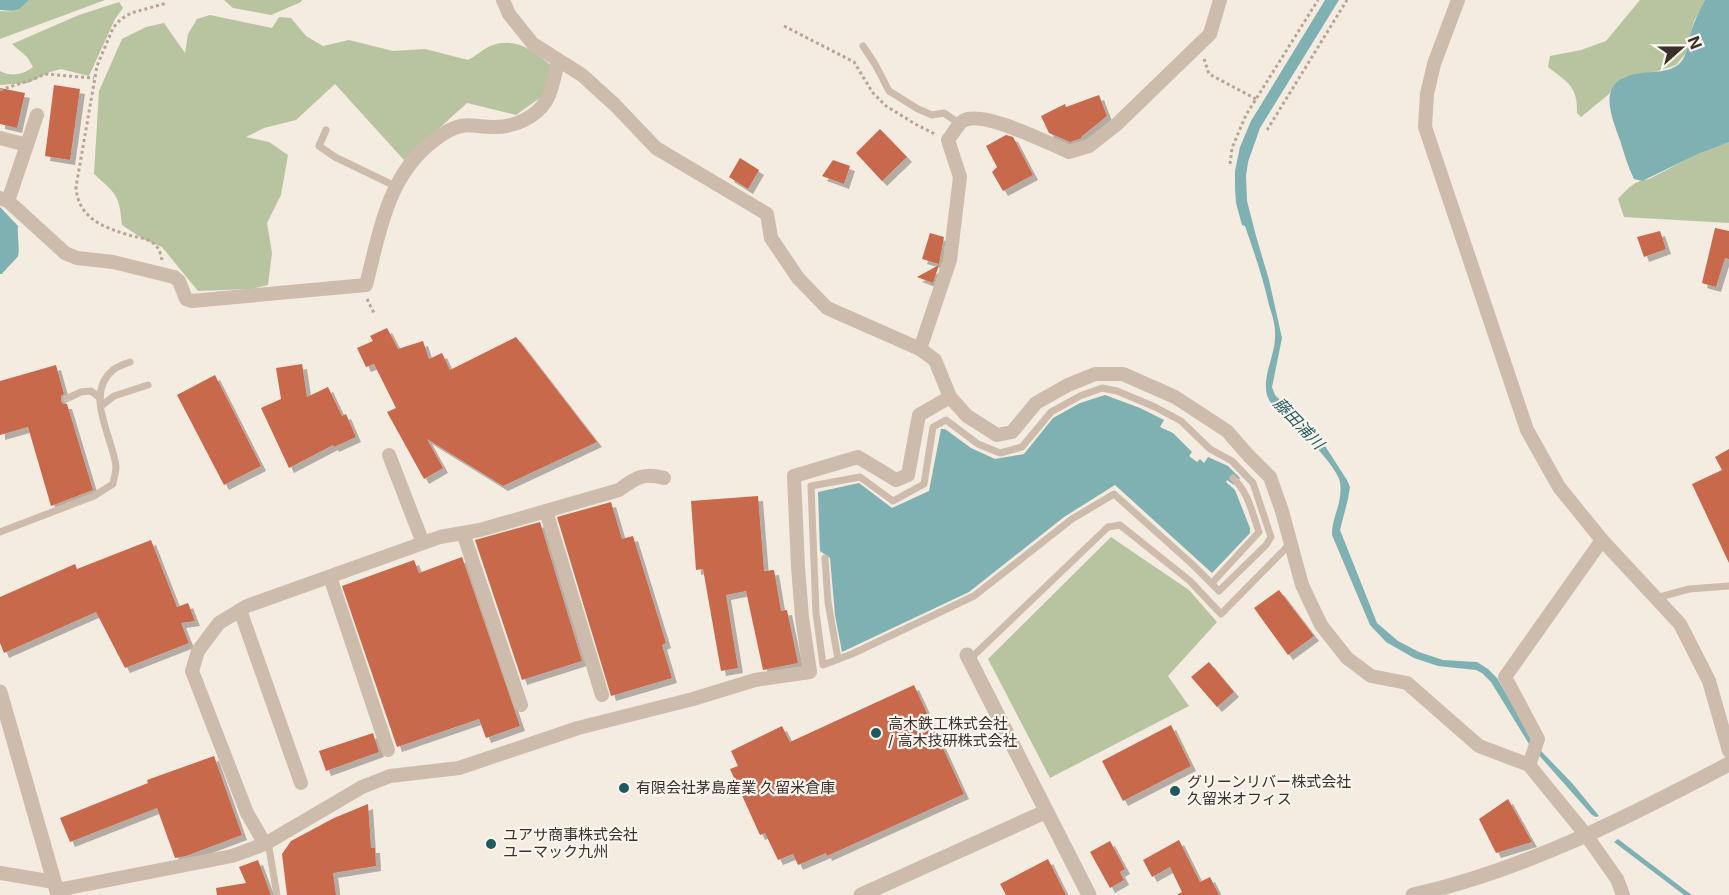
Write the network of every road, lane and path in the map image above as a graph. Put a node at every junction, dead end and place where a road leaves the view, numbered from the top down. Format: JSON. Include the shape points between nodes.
{"nodes":[{"id":1,"x":503,"y":0,"type":"edge"},
{"id":2,"x":1220,"y":0,"type":"edge"},
{"id":3,"x":1318,"y":0,"type":"edge"},
{"id":4,"x":1347,"y":0,"type":"edge"},
{"id":5,"x":1458,"y":0,"type":"edge"},
{"id":6,"x":167,"y":3,"type":"dead end"},
{"id":7,"x":784,"y":26,"type":"dead end"},
{"id":8,"x":863,"y":46,"type":"dead end"},
{"id":9,"x":1197,"y":47,"type":"junction"},
{"id":10,"x":558,"y":61,"type":"junction"},
{"id":11,"x":95,"y":78,"type":"junction"},
{"id":12,"x":0,"y":90,"type":"edge"},
{"id":13,"x":1256,"y":99,"type":"junction"},
{"id":14,"x":37,"y":115,"type":"dead end"},
{"id":15,"x":960,"y":124,"type":"junction"},
{"id":16,"x":326,"y":130,"type":"dead end"},
{"id":17,"x":1268,"y":130,"type":"dead end"},
{"id":18,"x":0,"y":138,"type":"edge"},
{"id":19,"x":948,"y":140,"type":"junction"},
{"id":20,"x":27,"y":145,"type":"junction"},
{"id":21,"x":1230,"y":164,"type":"dead end"},
{"id":22,"x":395,"y":186,"type":"junction"},
{"id":23,"x":4,"y":200,"type":"edge"},
{"id":24,"x":161,"y":273,"type":"junction"},
{"id":25,"x":920,"y":349,"type":"junction"},
{"id":26,"x":130,"y":362,"type":"dead end"},
{"id":27,"x":148,"y":385,"type":"dead end"},
{"id":28,"x":950,"y":397,"type":"junction"},
{"id":29,"x":100,"y":398,"type":"junction"},
{"id":30,"x":66,"y":399,"type":"dead end"},
{"id":31,"x":100,"y":406,"type":"junction"},
{"id":32,"x":389,"y":455,"type":"dead end"},
{"id":33,"x":664,"y":477,"type":"dead end"},
{"id":34,"x":1233,"y":478,"type":"dead end"},
{"id":35,"x":546,"y":511,"type":"junction"},
{"id":36,"x":0,"y":532,"type":"edge"},
{"id":37,"x":463,"y":533,"type":"junction"},
{"id":38,"x":1602,"y":540,"type":"junction"},
{"id":39,"x":423,"y":543,"type":"junction"},
{"id":40,"x":1291,"y":543,"type":"junction"},
{"id":41,"x":825,"y":558,"type":"dead end"},
{"id":42,"x":330,"y":577,"type":"junction"},
{"id":43,"x":1212,"y":583,"type":"junction"},
{"id":44,"x":1729,"y":586,"type":"edge"},
{"id":45,"x":1656,"y":598,"type":"junction"},
{"id":46,"x":240,"y":610,"type":"junction"},
{"id":47,"x":968,"y":658,"type":"joint"},
{"id":48,"x":838,"y":659,"type":"junction"},
{"id":49,"x":0,"y":692,"type":"edge"},
{"id":50,"x":602,"y":695,"type":"dead end"},
{"id":51,"x":521,"y":705,"type":"dead end"},
{"id":52,"x":388,"y":750,"type":"dead end"},
{"id":53,"x":1729,"y":751,"type":"edge"},
{"id":54,"x":1531,"y":760,"type":"junction"},
{"id":55,"x":1729,"y":764,"type":"edge"},
{"id":56,"x":301,"y":783,"type":"dead end"},
{"id":57,"x":1045,"y":812,"type":"junction"},
{"id":58,"x":1586,"y":835,"type":"junction"},
{"id":59,"x":267,"y":843,"type":"junction"},
{"id":60,"x":0,"y":873,"type":"edge"},
{"id":61,"x":57,"y":889,"type":"edge"},
{"id":62,"x":277,"y":895,"type":"edge"},
{"id":63,"x":861,"y":895,"type":"edge"},
{"id":64,"x":1089,"y":895,"type":"edge"},
{"id":65,"x":1413,"y":895,"type":"edge"},
{"id":66,"x":1623,"y":895,"type":"edge"}],
"edges":[{"from":1,"to":10,"type":"street","via":[[533,44]]},
{"from":2,"to":9,"type":"street","via":[[1210,34]]},
{"from":3,"to":13,"type":"path"},
{"from":4,"to":17,"type":"path"},
{"from":5,"to":38,"type":"street","via":[[1434,64],[1425,127],[1527,430],[1559,487]]},
{"from":6,"to":11,"type":"path","via":[[121,19],[104,48]]},
{"from":7,"to":19,"type":"path","via":[[855,62],[873,93],[886,106]]},
{"from":8,"to":15,"type":"lane","via":[[889,91],[918,109],[932,115],[944,113]]},
{"from":9,"to":13,"type":"path","via":[[1209,74]]},
{"from":9,"to":15,"type":"street","via":[[1089,146],[1068,152],[1016,128],[976,118]]},
{"from":10,"to":22,"type":"street","via":[[547,100],[534,115],[518,124],[498,127],[462,124],[442,134],[416,156]]},
{"from":10,"to":25,"type":"street","via":[[582,75],[656,148],[766,214],[771,238],[798,278],[827,308]]},
{"from":11,"to":12,"type":"path","via":[[45,74]]},
{"from":11,"to":24,"type":"path","via":[[76,196],[83,211],[94,221],[147,239],[157,247]]},
{"from":13,"to":21,"type":"path","via":[[1232,148]]},
{"from":14,"to":20,"type":"street"},
{"from":15,"to":19,"type":"street"},
{"from":16,"to":22,"type":"lane","via":[[319,146]]},
{"from":18,"to":20,"type":"street"},
{"from":19,"to":25,"type":"street","via":[[960,177],[950,260]]},
{"from":20,"to":23,"type":"street"},
{"from":22,"to":24,"type":"street","via":[[366,285],[192,301],[186,299],[179,281]]},
{"from":23,"to":24,"type":"street","via":[[65,253]]},
{"from":25,"to":28,"type":"street","via":[[935,360]]},
{"from":26,"to":29,"type":"lane","via":[[115,368],[102,381]]},
{"from":27,"to":31,"type":"lane","via":[[114,396]]},
{"from":28,"to":40,"type":"street","via":[[967,416],[997,435],[1012,432],[1036,403],[1068,385],[1095,374],[1123,374],[1175,397],[1227,430],[1270,477]]},
{"from":28,"to":59,"type":"street","via":[[919,415],[908,475],[896,480],[858,457],[794,476],[802,617],[810,672],[755,680],[578,728],[459,768],[390,776],[362,787]]},
{"from":29,"to":30,"type":"lane","via":[[91,391]]},
{"from":29,"to":31,"type":"lane"},
{"from":31,"to":36,"type":"lane","via":[[116,468],[113,484],[94,496]]},
{"from":32,"to":39,"type":"street"},
{"from":33,"to":35,"type":"street","via":[[651,474],[632,480],[619,490]]},
{"from":34,"to":43,"type":"lane","via":[[1246,495],[1259,532]]},
{"from":35,"to":37,"type":"street"},
{"from":35,"to":50,"type":"street"},
{"from":37,"to":39,"type":"street"},
{"from":37,"to":51,"type":"street"},
{"from":38,"to":45,"type":"street"},
{"from":38,"to":54,"type":"street","via":[[1505,677],[1538,739]]},
{"from":39,"to":42,"type":"street"},
{"from":40,"to":47,"type":"lane","via":[[1221,614],[1190,581],[1120,525],[1108,527]]},
{"from":40,"to":54,"type":"street","via":[[1302,585],[1321,625],[1347,658],[1371,676],[1407,682],[1479,746]]},
{"from":41,"to":48,"type":"lane"},
{"from":42,"to":46,"type":"street"},
{"from":42,"to":52,"type":"street"},
{"from":43,"to":48,"type":"lane","via":[[1114,494],[1072,519],[974,596]]},
{"from":43,"to":48,"type":"lane","via":[[1219,591],[1271,537],[1253,483],[1232,460],[1210,449],[1181,421],[1117,391],[1102,388],[1051,412],[1022,447],[1000,453],[978,444],[946,420],[933,427],[924,484],[893,501],[860,477],[811,486],[816,613],[823,665]]},
{"from":44,"to":45,"type":"lane","via":[[1689,589]]},
{"from":45,"to":53,"type":"street","via":[[1680,624],[1709,681]]},
{"from":46,"to":56,"type":"street"},
{"from":46,"to":59,"type":"street","via":[[219,622],[198,651],[192,671],[247,813]]},
{"from":47,"to":57,"type":"street"},
{"from":49,"to":61,"type":"street"},
{"from":54,"to":58,"type":"street"},
{"from":55,"to":58,"type":"street"},
{"from":57,"to":63,"type":"street"},
{"from":57,"to":64,"type":"street"},
{"from":58,"to":65,"type":"street","via":[[1514,865]]},
{"from":58,"to":66,"type":"street","via":[[1617,879]]},
{"from":59,"to":61,"type":"street","via":[[232,856]]},
{"from":59,"to":62,"type":"lane"},
{"from":60,"to":61,"type":"street"}]}
